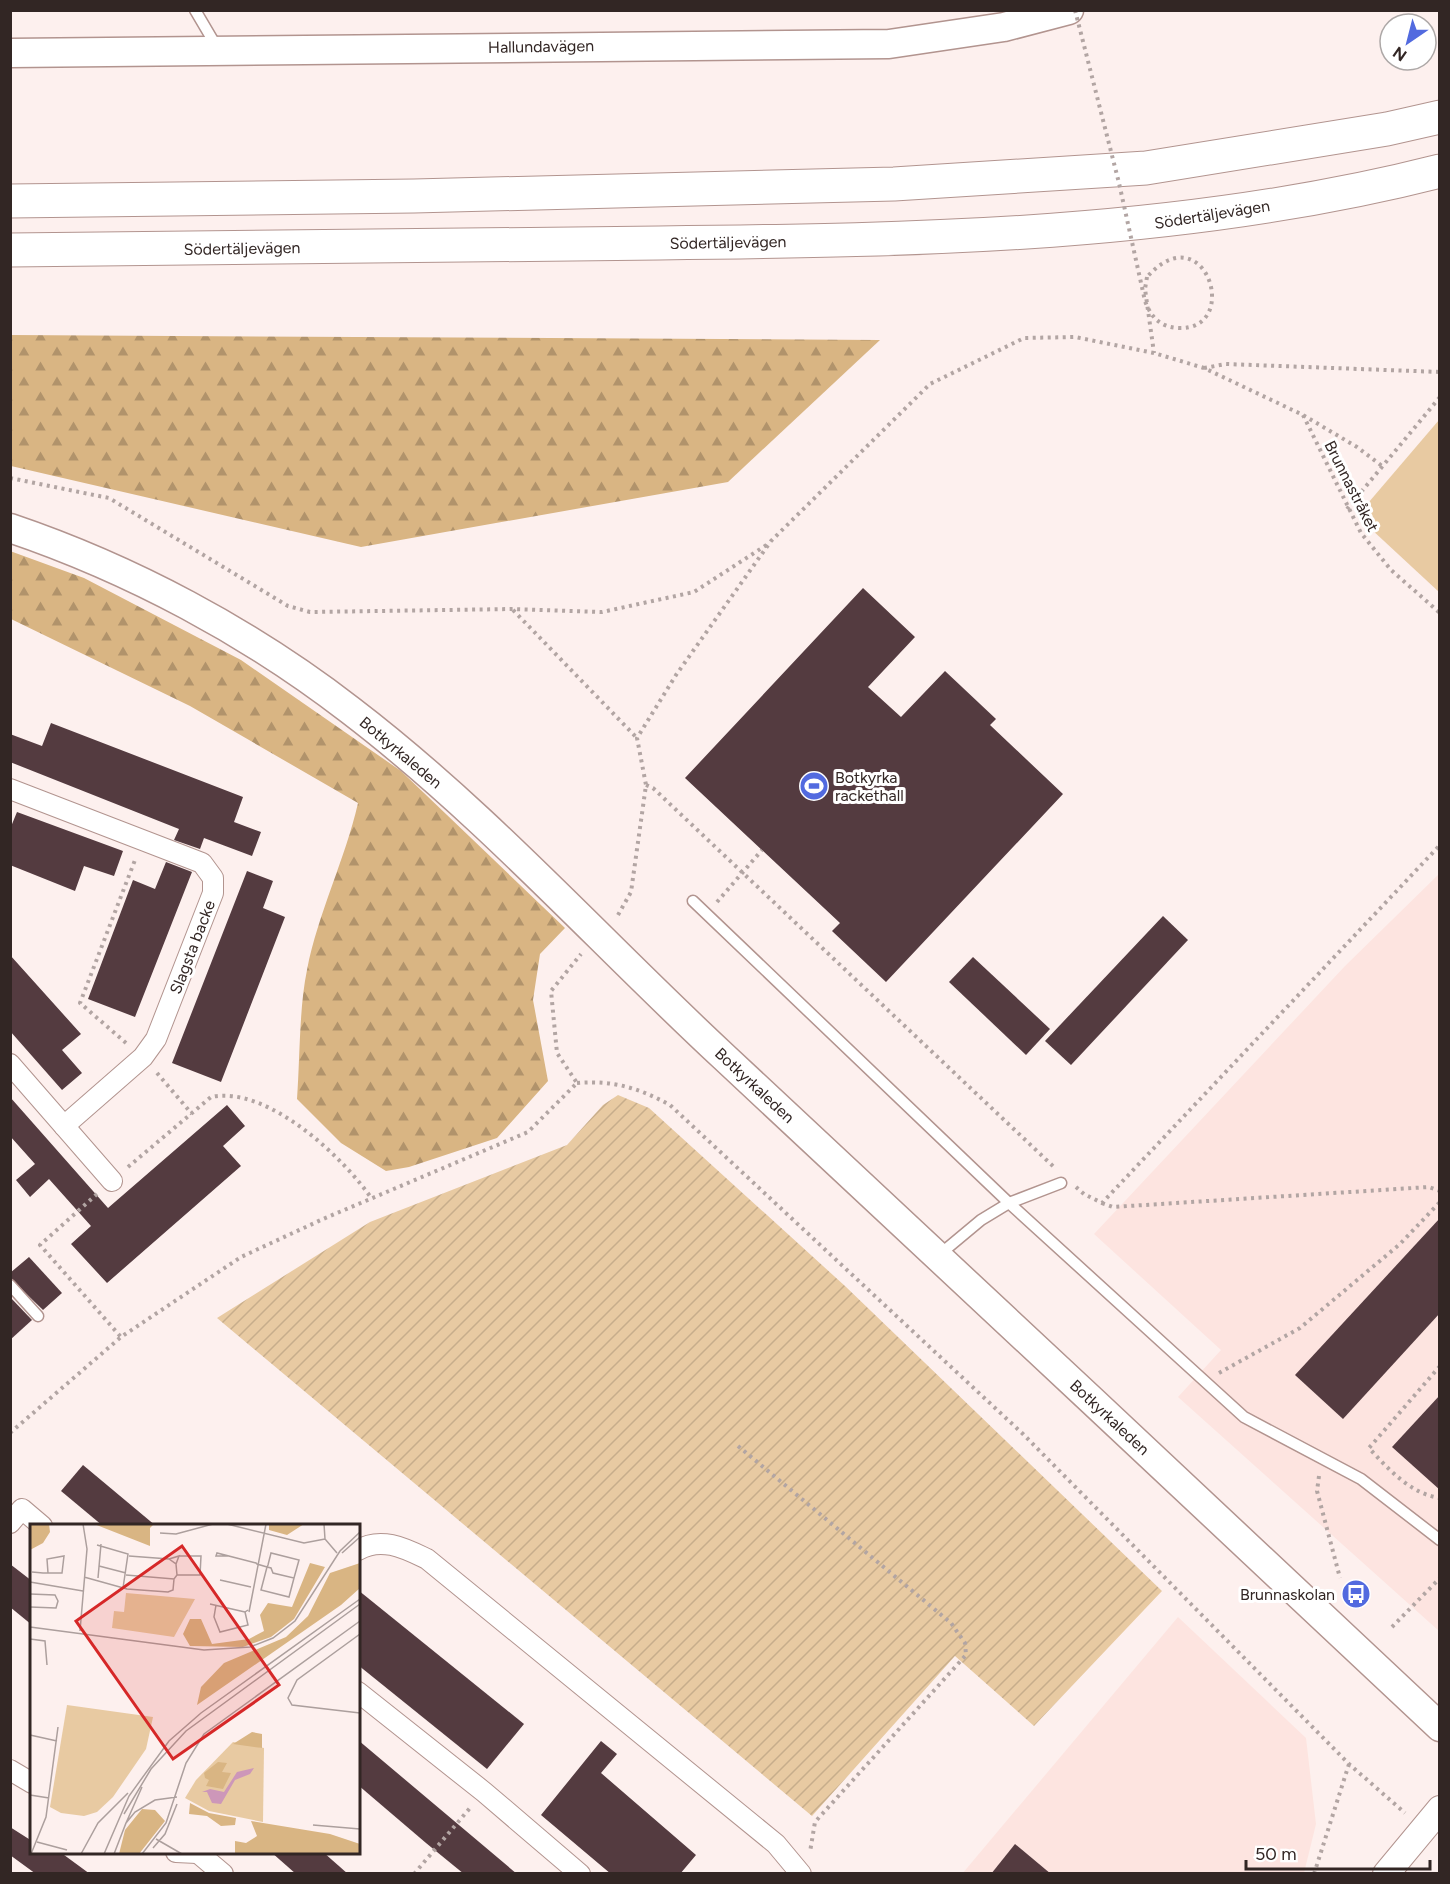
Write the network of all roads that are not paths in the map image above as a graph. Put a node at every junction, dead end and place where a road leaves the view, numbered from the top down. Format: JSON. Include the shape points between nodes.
{"nodes":[{"id":1,"x":195,"y":10,"type":"edge"},
{"id":2,"x":1069,"y":10,"type":"edge"},
{"id":3,"x":219,"y":50,"type":"junction"},
{"id":4,"x":10,"y":53,"type":"edge"},
{"id":5,"x":1440,"y":117,"type":"edge"},
{"id":6,"x":1440,"y":171,"type":"edge"},
{"id":7,"x":10,"y":201,"type":"edge"},
{"id":8,"x":10,"y":250,"type":"edge"},
{"id":9,"x":10,"y":528,"type":"edge"},
{"id":10,"x":10,"y":789,"type":"edge"},
{"id":11,"x":693,"y":901,"type":"dead end"},
{"id":12,"x":10,"y":1064,"type":"edge"},
{"id":13,"x":64,"y":1126,"type":"junction"},
{"id":14,"x":112,"y":1181,"type":"road end"},
{"id":15,"x":1064,"y":1181,"type":"road end"},
{"id":16,"x":1010,"y":1203,"type":"junction"},
{"id":17,"x":939,"y":1256,"type":"junction"},
{"id":18,"x":10,"y":1285,"type":"edge"},
{"id":19,"x":38,"y":1316,"type":"dead end"},
{"id":20,"x":10,"y":1523,"type":"edge"},
{"id":21,"x":40,"y":1524,"type":"edge"},
{"id":22,"x":1440,"y":1540,"type":"edge"},
{"id":23,"x":360,"y":1549,"type":"edge"},
{"id":24,"x":360,"y":1694,"type":"edge"},
{"id":25,"x":1440,"y":1727,"type":"edge"},
{"id":26,"x":10,"y":1770,"type":"edge"},
{"id":27,"x":30,"y":1782,"type":"edge"},
{"id":28,"x":1440,"y":1809,"type":"edge"},
{"id":29,"x":198,"y":1854,"type":"edge"},
{"id":30,"x":804,"y":1868,"type":"edge"},
{"id":31,"x":223,"y":1874,"type":"edge"},
{"id":32,"x":580,"y":1874,"type":"edge"},
{"id":33,"x":1386,"y":1874,"type":"edge"}],
"edges":[{"from":1,"to":3,"type":"lane"},
{"from":2,"to":3,"type":"main road","name":"Hallundavägen","via":[[1004,27],[889,44]]},
{"from":3,"to":4,"type":"main road","name":"Hallundavägen"},
{"from":5,"to":7,"type":"highway","via":[[1146,168],[894,184]]},
{"from":6,"to":8,"type":"highway","name":"Södertäljevägen","via":[[1366,190],[1156,223],[896,240]]},
{"from":9,"to":17,"type":"main road","name":"Botkyrkaleden","via":[[92,560],[178,601],[247,640],[350,709],[464,805],[653,991]]},
{"from":10,"to":13,"type":"street","name":"Slagsta backe","via":[[202,863],[214,886],[156,1039],[143,1057]]},
{"from":11,"to":16,"type":"lane"},
{"from":12,"to":13,"type":"street"},
{"from":13,"to":14,"type":"street"},
{"from":15,"to":16,"type":"lane"},
{"from":16,"to":17,"type":"lane","via":[[981,1220]]},
{"from":16,"to":22,"type":"lane","via":[[1244,1417],[1361,1479]]},
{"from":17,"to":25,"type":"main road","name":"Botkyrkaleden"},
{"from":18,"to":19,"type":"lane"},
{"from":20,"to":21,"type":"street","via":[[22,1509]]},
{"from":23,"to":30,"type":"street","via":[[395,1544],[427,1559]]},
{"from":24,"to":32,"type":"street"},
{"from":26,"to":27,"type":"street"},
{"from":28,"to":33,"type":"street"},
{"from":29,"to":31,"type":"street"}]}
